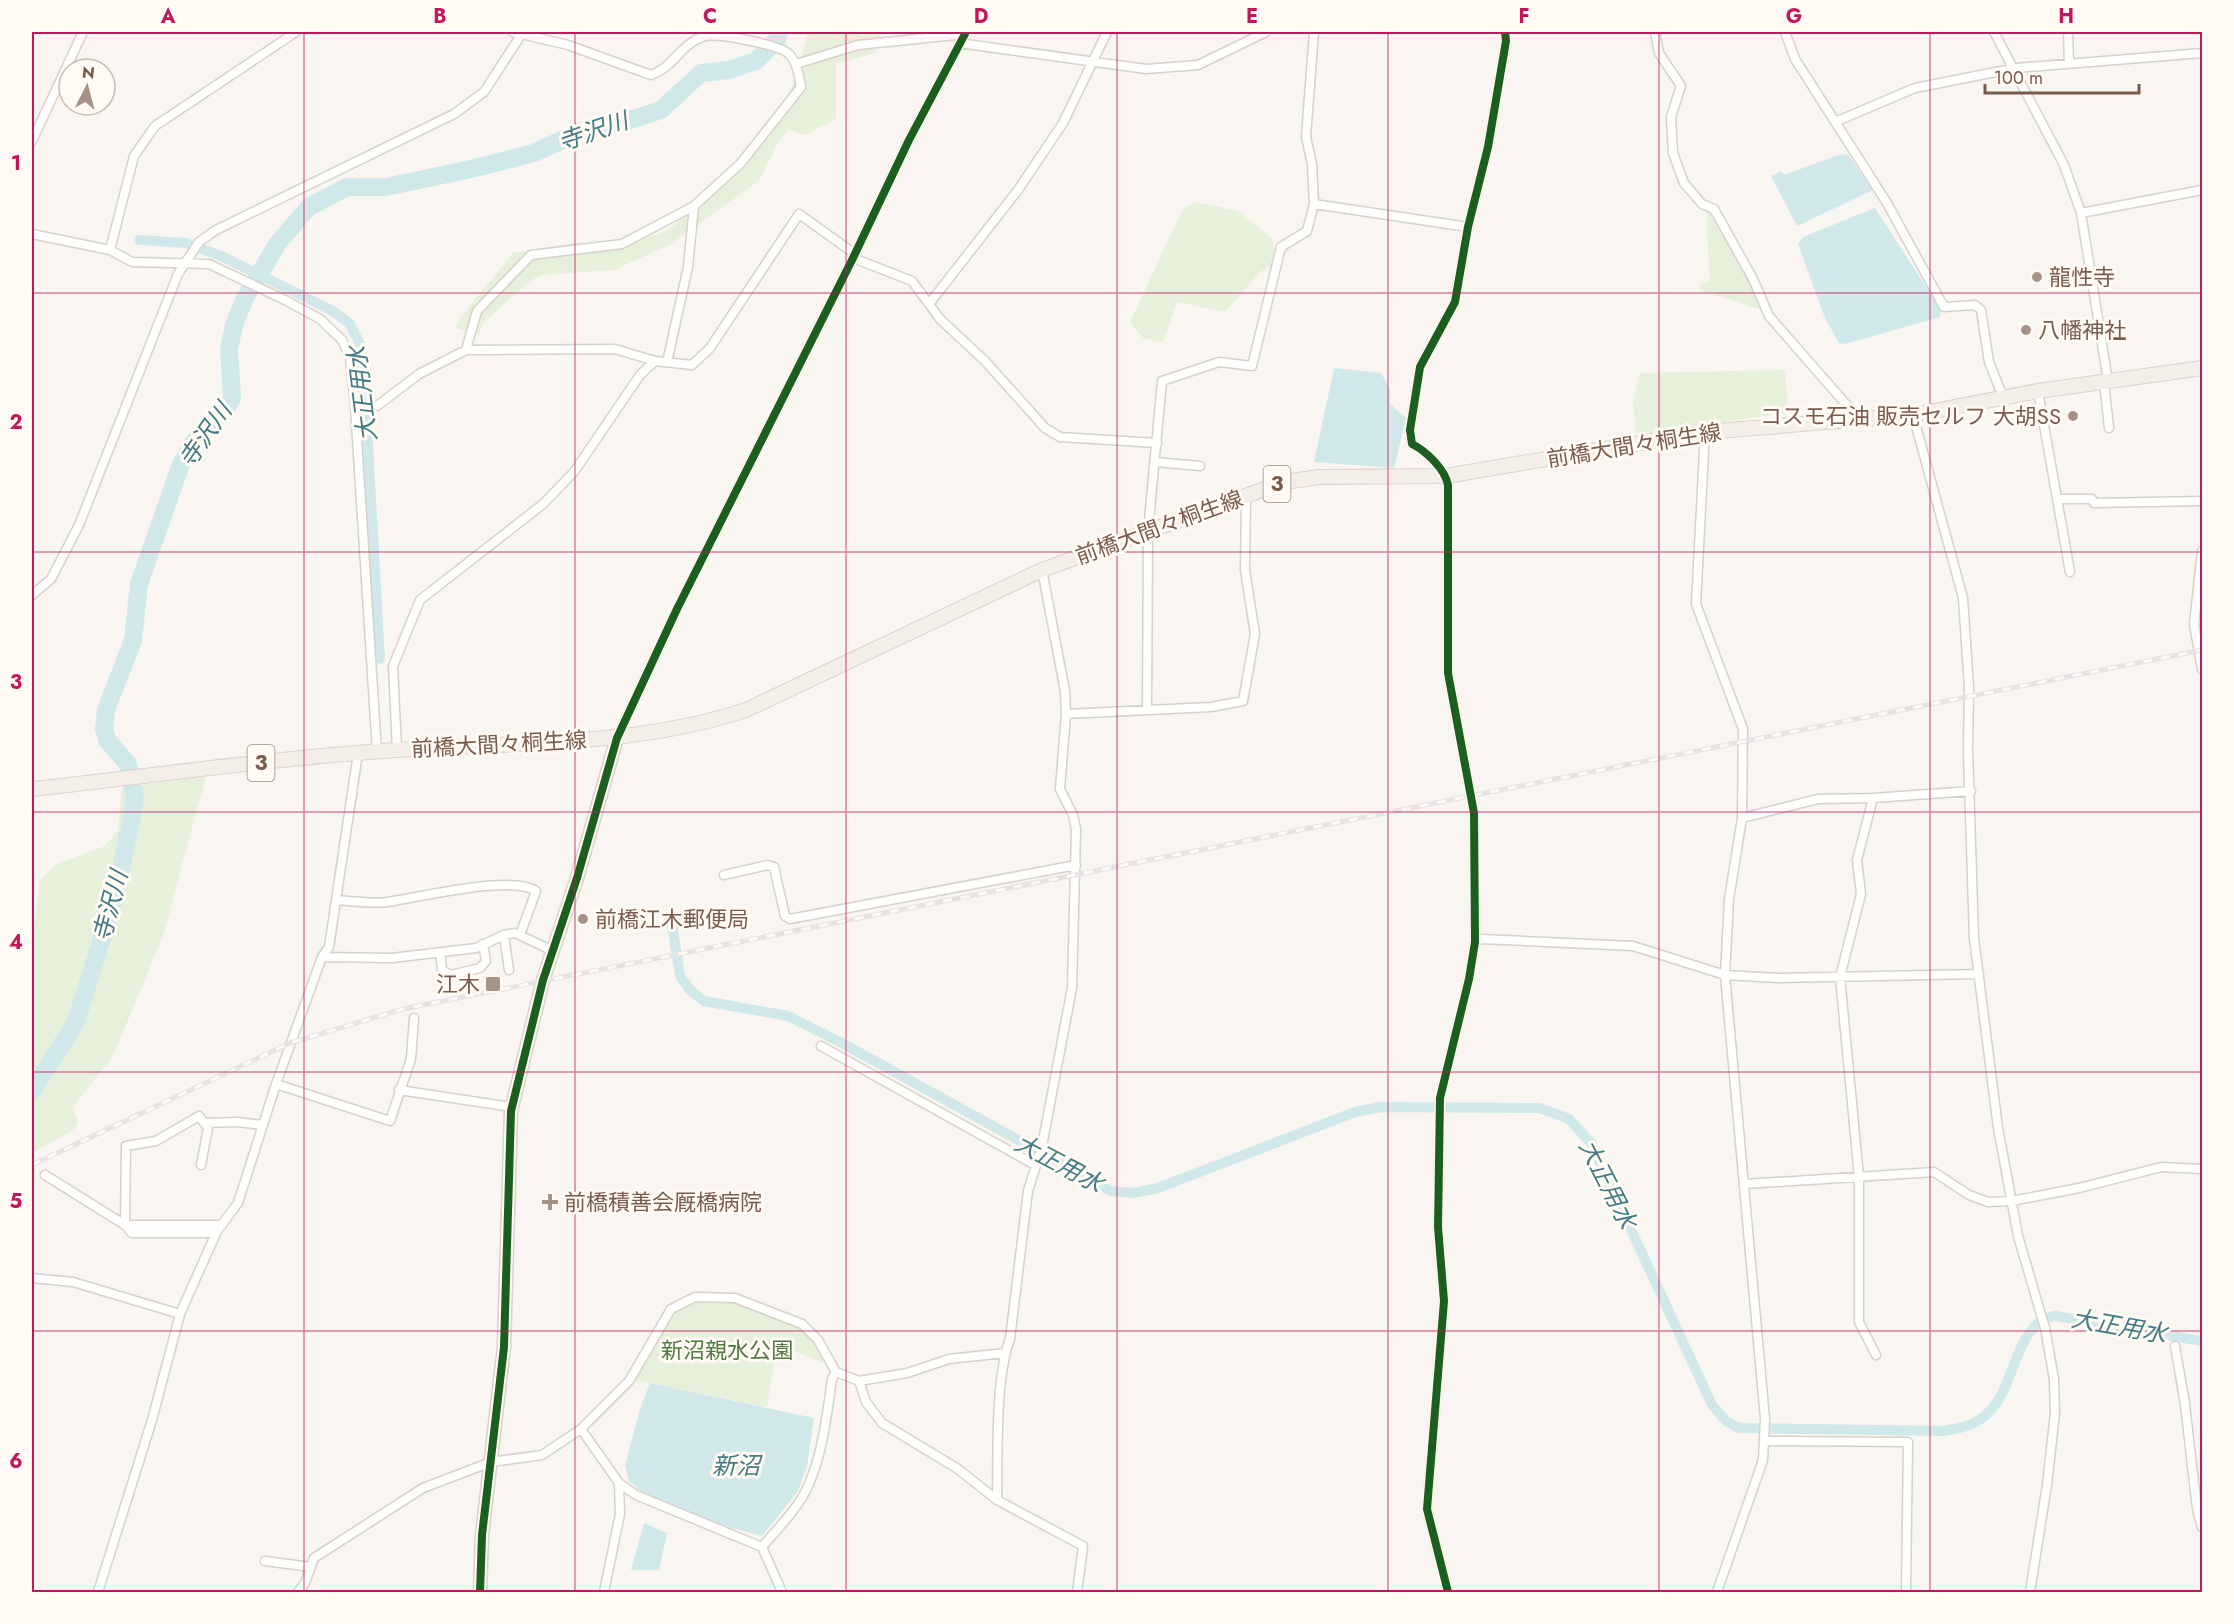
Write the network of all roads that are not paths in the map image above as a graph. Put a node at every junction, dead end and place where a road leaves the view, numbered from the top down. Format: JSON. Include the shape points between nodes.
{"nodes":[{"id":1,"x":83,"y":32,"type":"edge"},
{"id":2,"x":296,"y":32,"type":"edge"},
{"id":3,"x":1107,"y":32,"type":"edge"},
{"id":4,"x":1266,"y":32,"type":"edge"},
{"id":5,"x":1314,"y":32,"type":"edge"},
{"id":6,"x":1505,"y":32,"type":"edge"},
{"id":7,"x":1655,"y":32,"type":"edge"},
{"id":8,"x":1785,"y":32,"type":"edge"},
{"id":9,"x":1994,"y":32,"type":"edge"},
{"id":10,"x":2068,"y":32,"type":"edge"},
{"id":11,"x":517,"y":33,"type":"edge"},
{"id":12,"x":965,"y":33,"type":"edge"},
{"id":13,"x":719,"y":34,"type":"edge"},
{"id":14,"x":960,"y":44,"type":"junction"},
{"id":15,"x":2202,"y":53,"type":"edge"},
{"id":16,"x":1094,"y":61,"type":"junction"},
{"id":17,"x":2069,"y":63,"type":"junction"},
{"id":18,"x":796,"y":64,"type":"junction"},
{"id":19,"x":2012,"y":70,"type":"junction"},
{"id":20,"x":1835,"y":122,"type":"junction"},
{"id":21,"x":32,"y":141,"type":"edge"},
{"id":22,"x":2202,"y":190,"type":"edge"},
{"id":23,"x":1314,"y":204,"type":"junction"},
{"id":24,"x":694,"y":206,"type":"junction"},
{"id":25,"x":2081,"y":213,"type":"junction"},
{"id":26,"x":1468,"y":226,"type":"junction"},
{"id":27,"x":32,"y":234,"type":"edge"},
{"id":28,"x":110,"y":250,"type":"junction"},
{"id":29,"x":854,"y":256,"type":"junction"},
{"id":30,"x":188,"y":259,"type":"junction"},
{"id":31,"x":929,"y":304,"type":"junction"},
{"id":32,"x":466,"y":350,"type":"junction"},
{"id":33,"x":655,"y":361,"type":"junction"},
{"id":34,"x":667,"y":362,"type":"junction"},
{"id":35,"x":2202,"y":368,"type":"edge"},
{"id":36,"x":2106,"y":381,"type":"junction"},
{"id":37,"x":2038,"y":391,"type":"junction"},
{"id":38,"x":2003,"y":397,"type":"junction"},
{"id":39,"x":358,"y":407,"type":"junction"},
{"id":40,"x":1913,"y":415,"type":"junction"},
{"id":41,"x":1859,"y":419,"type":"junction"},
{"id":42,"x":2109,"y":428,"type":"dead end"},
{"id":43,"x":1705,"y":432,"type":"junction"},
{"id":44,"x":1157,"y":443,"type":"junction"},
{"id":45,"x":1155,"y":462,"type":"junction"},
{"id":46,"x":1200,"y":466,"type":"dead end"},
{"id":47,"x":1446,"y":476,"type":"junction"},
{"id":48,"x":1246,"y":494,"type":"junction"},
{"id":49,"x":2057,"y":499,"type":"junction"},
{"id":50,"x":2202,"y":501,"type":"edge"},
{"id":51,"x":1148,"y":531,"type":"junction"},
{"id":52,"x":2202,"y":551,"type":"edge"},
{"id":53,"x":1042,"y":570,"type":"junction"},
{"id":54,"x":2070,"y":572,"type":"dead end"},
{"id":55,"x":32,"y":595,"type":"edge"},
{"id":56,"x":2202,"y":669,"type":"edge"},
{"id":57,"x":1147,"y":710,"type":"junction"},
{"id":58,"x":1066,"y":714,"type":"junction"},
{"id":59,"x":617,"y":738,"type":"junction"},
{"id":60,"x":387,"y":751,"type":"junction"},
{"id":61,"x":358,"y":753,"type":"junction"},
{"id":62,"x":32,"y":789,"type":"edge"},
{"id":63,"x":1971,"y":791,"type":"junction"},
{"id":64,"x":1873,"y":798,"type":"junction"},
{"id":65,"x":1742,"y":818,"type":"junction"},
{"id":66,"x":1076,"y":865,"type":"junction"},
{"id":67,"x":724,"y":875,"type":"dead end"},
{"id":68,"x":336,"y":900,"type":"junction"},
{"id":69,"x":504,"y":935,"type":"junction"},
{"id":70,"x":520,"y":935,"type":"junction"},
{"id":71,"x":1475,"y":942,"type":"junction"},
{"id":72,"x":483,"y":944,"type":"junction"},
{"id":73,"x":553,"y":951,"type":"junction"},
{"id":74,"x":440,"y":952,"type":"junction"},
{"id":75,"x":322,"y":957,"type":"junction"},
{"id":76,"x":508,"y":970,"type":"dead end"},
{"id":77,"x":1979,"y":974,"type":"junction"},
{"id":78,"x":1725,"y":975,"type":"junction"},
{"id":79,"x":1840,"y":977,"type":"junction"},
{"id":80,"x":414,"y":1018,"type":"dead end"},
{"id":81,"x":821,"y":1046,"type":"dead end"},
{"id":82,"x":276,"y":1084,"type":"junction"},
{"id":83,"x":399,"y":1090,"type":"junction"},
{"id":84,"x":512,"y":1107,"type":"junction"},
{"id":85,"x":205,"y":1123,"type":"junction"},
{"id":86,"x":262,"y":1125,"type":"junction"},
{"id":87,"x":1036,"y":1163,"type":"junction"},
{"id":88,"x":201,"y":1165,"type":"dead end"},
{"id":89,"x":2202,"y":1169,"type":"edge"},
{"id":90,"x":45,"y":1175,"type":"dead end"},
{"id":91,"x":1859,"y":1177,"type":"junction"},
{"id":92,"x":1745,"y":1184,"type":"junction"},
{"id":93,"x":2012,"y":1201,"type":"junction"},
{"id":94,"x":125,"y":1225,"type":"junction"},
{"id":95,"x":222,"y":1225,"type":"junction"},
{"id":96,"x":216,"y":1233,"type":"junction"},
{"id":97,"x":32,"y":1278,"type":"edge"},
{"id":98,"x":180,"y":1314,"type":"junction"},
{"id":99,"x":2175,"y":1346,"type":"dead end"},
{"id":100,"x":1005,"y":1353,"type":"junction"},
{"id":101,"x":1876,"y":1355,"type":"dead end"},
{"id":102,"x":836,"y":1372,"type":"junction"},
{"id":103,"x":859,"y":1381,"type":"junction"},
{"id":104,"x":581,"y":1429,"type":"junction"},
{"id":105,"x":1765,"y":1439,"type":"junction"},
{"id":106,"x":490,"y":1462,"type":"junction"},
{"id":107,"x":619,"y":1484,"type":"junction"},
{"id":108,"x":997,"y":1500,"type":"junction"},
{"id":109,"x":2202,"y":1527,"type":"edge"},
{"id":110,"x":762,"y":1547,"type":"junction"},
{"id":111,"x":265,"y":1561,"type":"dead end"},
{"id":112,"x":311,"y":1567,"type":"junction"},
{"id":113,"x":98,"y":1593,"type":"edge"},
{"id":114,"x":298,"y":1593,"type":"edge"},
{"id":115,"x":480,"y":1593,"type":"edge"},
{"id":116,"x":604,"y":1593,"type":"edge"},
{"id":117,"x":782,"y":1593,"type":"edge"},
{"id":118,"x":1077,"y":1593,"type":"edge"},
{"id":119,"x":1448,"y":1593,"type":"edge"},
{"id":120,"x":1717,"y":1593,"type":"edge"},
{"id":121,"x":1906,"y":1593,"type":"edge"},
{"id":122,"x":2030,"y":1593,"type":"edge"}],
"edges":[{"from":1,"to":21,"type":"street"},
{"from":2,"to":28,"type":"street","via":[[155,126],[134,156]]},
{"from":3,"to":16,"type":"street"},
{"from":4,"to":16,"type":"street","via":[[1198,65],[1146,69]]},
{"from":5,"to":23,"type":"street","via":[[1306,137]]},
{"from":6,"to":26,"type":"street","via":[[1488,147]]},
{"from":7,"to":41,"type":"street","via":[[1659,53],[1681,86],[1671,117],[1673,153],[1684,183],[1702,204],[1714,209],[1754,279],[1769,316]]},
{"from":8,"to":20,"type":"street","via":[[1795,59]]},
{"from":9,"to":19,"type":"street"},
{"from":10,"to":17,"type":"street"},
{"from":11,"to":13,"type":"street","via":[[568,45],[651,75],[665,70],[689,43]]},
{"from":11,"to":30,"type":"street","via":[[484,92],[454,114],[216,230],[199,242]]},
{"from":12,"to":14,"type":"street"},
{"from":12,"to":18,"type":"street","via":[[858,45]]},
{"from":13,"to":18,"type":"street","via":[[787,52]]},
{"from":14,"to":16,"type":"street"},
{"from":14,"to":29,"type":"street"},
{"from":15,"to":17,"type":"street"},
{"from":16,"to":31,"type":"street","via":[[1062,123],[1018,190]]},
{"from":17,"to":19,"type":"street"},
{"from":18,"to":24,"type":"street","via":[[801,87],[741,163]]},
{"from":19,"to":20,"type":"street","via":[[1915,88]]},
{"from":19,"to":25,"type":"street","via":[[2063,163]]},
{"from":20,"to":38,"type":"street","via":[[1887,203],[1944,307],[1975,305],[1981,310],[1989,362]]},
{"from":22,"to":25,"type":"street"},
{"from":23,"to":26,"type":"street"},
{"from":23,"to":44,"type":"street","via":[[1308,231],[1281,247],[1252,366],[1219,362],[1162,381]]},
{"from":24,"to":32,"type":"street","via":[[622,244],[531,255],[477,311]]},
{"from":24,"to":34,"type":"street","via":[[688,267]]},
{"from":25,"to":36,"type":"street"},
{"from":26,"to":47,"type":"street","via":[[1455,302],[1420,367],[1410,430],[1412,444],[1424,451]]},
{"from":27,"to":28,"type":"street"},
{"from":28,"to":30,"type":"street","via":[[132,262]]},
{"from":29,"to":31,"type":"street","via":[[912,281]]},
{"from":29,"to":34,"type":"street","via":[[799,214],[710,348],[692,365]]},
{"from":29,"to":59,"type":"street","via":[[676,609]]},
{"from":30,"to":39,"type":"street","via":[[209,264],[320,319],[342,340],[350,357]]},
{"from":30,"to":55,"type":"street","via":[[178,274],[79,525],[51,579]]},
{"from":31,"to":44,"type":"street","via":[[1046,428],[1060,437]]},
{"from":32,"to":33,"type":"street","via":[[615,349]]},
{"from":32,"to":39,"type":"street","via":[[419,374],[374,406]]},
{"from":33,"to":34,"type":"street"},
{"from":33,"to":60,"type":"street","via":[[640,375],[574,472],[551,496],[420,600],[393,666]]},
{"from":35,"to":36,"type":"main road","name":"前橋大間々桐生線","number":"3"},
{"from":36,"to":37,"type":"main road","name":"前橋大間々桐生線","number":"3"},
{"from":36,"to":42,"type":"street"},
{"from":37,"to":38,"type":"main road","name":"前橋大間々桐生線","number":"3"},
{"from":37,"to":49,"type":"street"},
{"from":38,"to":40,"type":"main road","name":"前橋大間々桐生線","number":"3"},
{"from":39,"to":60,"type":"street"},
{"from":40,"to":41,"type":"main road","name":"前橋大間々桐生線","number":"3"},
{"from":40,"to":63,"type":"street","via":[[1963,598]]},
{"from":41,"to":43,"type":"main road","name":"前橋大間々桐生線","number":"3"},
{"from":43,"to":47,"type":"main road","name":"前橋大間々桐生線","number":"3"},
{"from":43,"to":65,"type":"street","via":[[1696,604],[1743,729]]},
{"from":44,"to":45,"type":"street"},
{"from":45,"to":46,"type":"street"},
{"from":45,"to":51,"type":"street"},
{"from":47,"to":48,"type":"main road","name":"前橋大間々桐生線","number":"3","via":[[1319,477],[1292,480]]},
{"from":47,"to":71,"type":"street","via":[[1448,673],[1474,813]]},
{"from":48,"to":51,"type":"main road","name":"前橋大間々桐生線","number":"3"},
{"from":48,"to":57,"type":"street","via":[[1245,570],[1255,634],[1243,701]]},
{"from":49,"to":50,"type":"street","via":[[2091,499],[2094,503]]},
{"from":49,"to":54,"type":"street"},
{"from":51,"to":53,"type":"main road","name":"前橋大間々桐生線","number":"3"},
{"from":51,"to":57,"type":"street"},
{"from":52,"to":56,"type":"street","via":[[2194,624]]},
{"from":53,"to":58,"type":"street"},
{"from":53,"to":59,"type":"main road","name":"前橋大間々桐生線","number":"3","via":[[746,710],[659,733]]},
{"from":57,"to":58,"type":"street"},
{"from":58,"to":66,"type":"street","via":[[1060,789],[1075,821]]},
{"from":59,"to":60,"type":"main road","name":"前橋大間々桐生線","number":"3"},
{"from":59,"to":73,"type":"street"},
{"from":60,"to":61,"type":"main road","name":"前橋大間々桐生線","number":"3"},
{"from":61,"to":62,"type":"main road","name":"前橋大間々桐生線","number":"3"},
{"from":61,"to":68,"type":"street"},
{"from":63,"to":64,"type":"street"},
{"from":63,"to":77,"type":"street","via":[[1974,938]]},
{"from":64,"to":65,"type":"street","via":[[1818,799]]},
{"from":64,"to":79,"type":"street","via":[[1857,860],[1861,894]]},
{"from":65,"to":78,"type":"street","via":[[1729,899]]},
{"from":66,"to":67,"type":"street","via":[[790,919],[785,916],[774,867]]},
{"from":66,"to":87,"type":"street","via":[[1072,988]]},
{"from":68,"to":70,"type":"street","via":[[385,903],[493,886],[528,885],[536,891]]},
{"from":68,"to":75,"type":"street","via":[[329,947]]},
{"from":69,"to":70,"type":"street"},
{"from":69,"to":72,"type":"street"},
{"from":69,"to":76,"type":"street"},
{"from":70,"to":73,"type":"street"},
{"from":71,"to":78,"type":"street","via":[[1482,939],[1633,946]]},
{"from":71,"to":119,"type":"street","via":[[1440,1098],[1438,1227],[1444,1301],[1427,1509]]},
{"from":72,"to":74,"type":"street"},
{"from":72,"to":74,"type":"street","via":[[486,961],[480,968],[451,975],[442,970]]},
{"from":73,"to":84,"type":"street"},
{"from":74,"to":75,"type":"street","via":[[392,958]]},
{"from":75,"to":82,"type":"street"},
{"from":77,"to":79,"type":"street"},
{"from":77,"to":93,"type":"street","via":[[1998,1128]]},
{"from":78,"to":79,"type":"street"},
{"from":78,"to":92,"type":"street"},
{"from":79,"to":91,"type":"street"},
{"from":80,"to":83,"type":"street","via":[[411,1059]]},
{"from":81,"to":87,"type":"street"},
{"from":82,"to":83,"type":"street","via":[[390,1121]]},
{"from":82,"to":86,"type":"street"},
{"from":83,"to":84,"type":"street"},
{"from":84,"to":106,"type":"street","via":[[504,1347]]},
{"from":85,"to":86,"type":"street"},
{"from":85,"to":88,"type":"street","via":[[208,1128]]},
{"from":85,"to":94,"type":"street","via":[[199,1116],[156,1141],[126,1146]]},
{"from":86,"to":95,"type":"street","via":[[238,1203]]},
{"from":87,"to":100,"type":"street","via":[[1028,1191]]},
{"from":89,"to":93,"type":"street","via":[[2161,1167]]},
{"from":90,"to":94,"type":"street"},
{"from":91,"to":92,"type":"street"},
{"from":91,"to":93,"type":"street","via":[[1934,1172],[1970,1196],[1988,1202]]},
{"from":91,"to":101,"type":"street","via":[[1859,1322]]},
{"from":92,"to":105,"type":"street"},
{"from":93,"to":122,"type":"street","via":[[2054,1379],[2055,1413]]},
{"from":94,"to":95,"type":"street"},
{"from":94,"to":96,"type":"street","via":[[132,1233]]},
{"from":95,"to":96,"type":"street"},
{"from":96,"to":98,"type":"street"},
{"from":97,"to":98,"type":"street","via":[[73,1282]]},
{"from":98,"to":113,"type":"street","via":[[152,1420]]},
{"from":99,"to":109,"type":"street"},
{"from":100,"to":103,"type":"street","via":[[949,1359],[907,1373]]},
{"from":100,"to":108,"type":"street"},
{"from":102,"to":103,"type":"street"},
{"from":102,"to":104,"type":"street","via":[[818,1340],[802,1324],[735,1298],[695,1297],[671,1309],[629,1381]]},
{"from":102,"to":110,"type":"street","via":[[809,1484]]},
{"from":103,"to":108,"type":"street","via":[[866,1402],[882,1423],[958,1469]]},
{"from":104,"to":106,"type":"street","via":[[542,1455]]},
{"from":104,"to":107,"type":"street"},
{"from":105,"to":120,"type":"street","via":[[1760,1469]]},
{"from":105,"to":121,"type":"street","via":[[1908,1442]]},
{"from":106,"to":112,"type":"street","via":[[423,1488],[314,1558]]},
{"from":106,"to":115,"type":"street"},
{"from":107,"to":110,"type":"street","via":[[636,1495]]},
{"from":107,"to":116,"type":"street","via":[[620,1514]]},
{"from":108,"to":118,"type":"street","via":[[1083,1546]]},
{"from":110,"to":117,"type":"street"},
{"from":111,"to":112,"type":"street"},
{"from":112,"to":114,"type":"street"}]}
